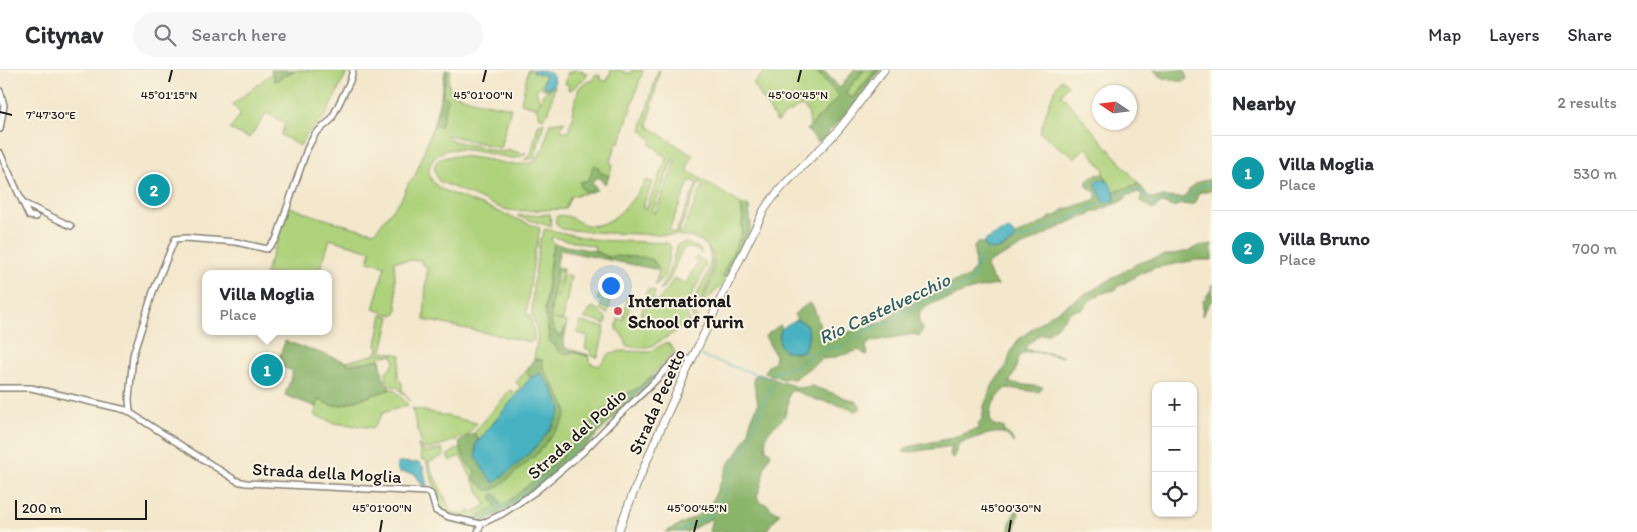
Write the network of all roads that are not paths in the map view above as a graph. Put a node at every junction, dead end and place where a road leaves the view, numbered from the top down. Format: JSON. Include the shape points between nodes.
{"nodes":[{"id":1,"x":353,"y":70,"type":"edge"},
{"id":2,"x":884,"y":70,"type":"edge"},
{"id":3,"x":0,"y":91,"type":"edge"},
{"id":4,"x":0,"y":129,"type":"edge"},
{"id":5,"x":0,"y":153,"type":"edge"},
{"id":6,"x":24,"y":203,"type":"junction"},
{"id":7,"x":36,"y":217,"type":"dead end"},
{"id":8,"x":70,"y":226,"type":"dead end"},
{"id":9,"x":692,"y":361,"type":"junction"},
{"id":10,"x":0,"y":388,"type":"edge"},
{"id":11,"x":130,"y":412,"type":"junction"},
{"id":12,"x":481,"y":524,"type":"junction"},
{"id":13,"x":478,"y":532,"type":"edge"},
{"id":14,"x":618,"y":532,"type":"edge"}],
"edges":[{"from":1,"to":11,"type":"street","via":[[331,120],[307,148],[276,240],[268,249],[236,242],[175,239],[153,292],[133,355]]},
{"from":2,"to":9,"type":"main road","name":"Strada Pecetto","via":[[830,139],[771,200]]},
{"from":3,"to":4,"type":"street","via":[[4,105]]},
{"from":5,"to":6,"type":"street"},
{"from":6,"to":7,"type":"street","via":[[29,216]]},
{"from":6,"to":8,"type":"street"},
{"from":9,"to":12,"type":"street","name":"Strada del Podio","via":[[679,356],[583,452],[535,492]]},
{"from":9,"to":14,"type":"main road","name":"Strada Pecetto"},
{"from":10,"to":11,"type":"street","name":"Strada della Moglia","via":[[31,388]]},
{"from":11,"to":12,"type":"street","name":"Strada della Moglia","via":[[237,481],[427,492],[431,494],[436,511]]},
{"from":12,"to":13,"type":"street"}]}
